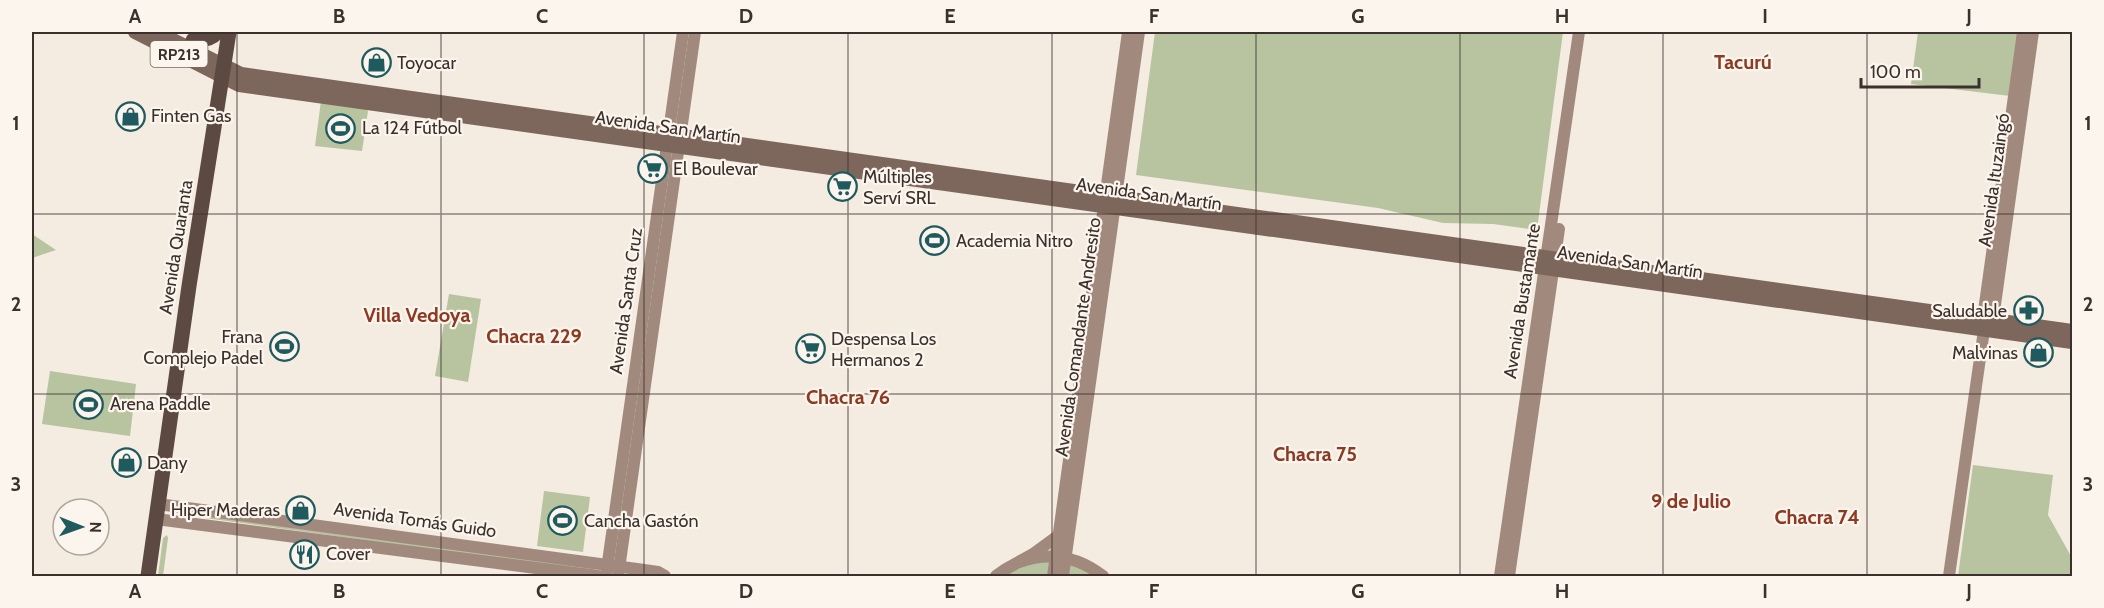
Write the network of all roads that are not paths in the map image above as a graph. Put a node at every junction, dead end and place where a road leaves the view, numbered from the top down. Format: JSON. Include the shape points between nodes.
{"nodes":[{"id":1,"x":135,"y":32,"type":"edge"},
{"id":2,"x":157,"y":32,"type":"edge"},
{"id":3,"x":218,"y":32,"type":"edge"},
{"id":4,"x":229,"y":32,"type":"edge"},
{"id":5,"x":683,"y":32,"type":"edge"},
{"id":6,"x":695,"y":32,"type":"edge"},
{"id":7,"x":1128,"y":32,"type":"edge"},
{"id":8,"x":1139,"y":32,"type":"edge"},
{"id":9,"x":1579,"y":32,"type":"edge"},
{"id":10,"x":1587,"y":32,"type":"edge"},
{"id":11,"x":2023,"y":32,"type":"edge"},
{"id":12,"x":2033,"y":32,"type":"edge"},
{"id":13,"x":193,"y":40,"type":"dead end"},
{"id":14,"x":223,"y":71,"type":"junction"},
{"id":15,"x":674,"y":140,"type":"junction"},
{"id":16,"x":1110,"y":201,"type":"junction"},
{"id":17,"x":1550,"y":263,"type":"junction"},
{"id":18,"x":1987,"y":322,"type":"junction"},
{"id":19,"x":2073,"y":331,"type":"edge"},
{"id":20,"x":2073,"y":342,"type":"edge"},
{"id":21,"x":157,"y":511,"type":"junction"},
{"id":22,"x":1064,"y":536,"type":"junction"},
{"id":23,"x":1061,"y":556,"type":"junction"},
{"id":24,"x":1019,"y":562,"type":"junction"},
{"id":25,"x":613,"y":571,"type":"edge"},
{"id":26,"x":148,"y":576,"type":"edge"},
{"id":27,"x":598,"y":576,"type":"edge"},
{"id":28,"x":665,"y":576,"type":"edge"},
{"id":29,"x":996,"y":576,"type":"edge"},
{"id":30,"x":1053,"y":576,"type":"edge"},
{"id":31,"x":1063,"y":576,"type":"edge"},
{"id":32,"x":1103,"y":576,"type":"edge"},
{"id":33,"x":1500,"y":576,"type":"edge"},
{"id":34,"x":1509,"y":576,"type":"edge"},
{"id":35,"x":1949,"y":576,"type":"edge"}],
"edges":[{"from":1,"to":14,"type":"main road","number":"RP213"},
{"from":2,"to":14,"type":"main road","number":"RP213"},
{"from":3,"to":13,"type":"highway","via":[[213,37]]},
{"from":4,"to":14,"type":"highway","name":"Avenida Quaranta"},
{"from":5,"to":15,"type":"main road","name":"Avenida Santa Cruz"},
{"from":6,"to":15,"type":"main road","name":"Avenida Santa Cruz"},
{"from":7,"to":16,"type":"main road","name":"Avenida Comandante Andresito"},
{"from":8,"to":16,"type":"main road","name":"Avenida Comandante Andresito"},
{"from":9,"to":17,"type":"main road","name":"Avenida Bustamante"},
{"from":10,"to":17,"type":"main road","name":"Avenida Bustamante"},
{"from":11,"to":18,"type":"main road","name":"Avenida Ituzaingó"},
{"from":12,"to":18,"type":"main road","name":"Avenida Ituzaingó"},
{"from":14,"to":15,"type":"main road","name":"Avenida San Martín","via":[[239,85]]},
{"from":14,"to":21,"type":"highway","name":"Avenida Quaranta"},
{"from":15,"to":16,"type":"main road","name":"Avenida San Martín"},
{"from":15,"to":25,"type":"main road","name":"Avenida Santa Cruz"},
{"from":16,"to":17,"type":"main road","name":"Avenida San Martín"},
{"from":16,"to":22,"type":"main road","name":"Avenida Comandante Andresito"},
{"from":17,"to":18,"type":"main road","name":"Avenida San Martín"},
{"from":17,"to":33,"type":"main road","name":"Avenida Bustamante"},
{"from":17,"to":34,"type":"main road","name":"Avenida Bustamante"},
{"from":18,"to":19,"type":"main road","name":"Avenida San Martín"},
{"from":18,"to":20,"type":"main road","name":"Avenida San Martín"},
{"from":18,"to":35,"type":"main road","name":"Avenida Ituzaingó"},
{"from":21,"to":25,"type":"main road","name":"Avenida Tomás Guido"},
{"from":21,"to":26,"type":"highway","name":"Avenida Quaranta"},
{"from":21,"to":27,"type":"main road","name":"Avenida Tomás Guido"},
{"from":22,"to":23,"type":"main road","name":"Avenida Comandante Andresito"},
{"from":22,"to":24,"type":"main road"},
{"from":22,"to":32,"type":"main road"},
{"from":23,"to":24,"type":"main road"},
{"from":23,"to":30,"type":"main road","name":"Avenida Comandante Andresito"},
{"from":23,"to":31,"type":"main road","name":"Avenida Comandante Andresito"},
{"from":23,"to":32,"type":"main road","via":[[1092,567]]},
{"from":24,"to":29,"type":"main road"},
{"from":25,"to":28,"type":"main road","name":"Avenida Tomás Guido","via":[[658,572]]}]}
